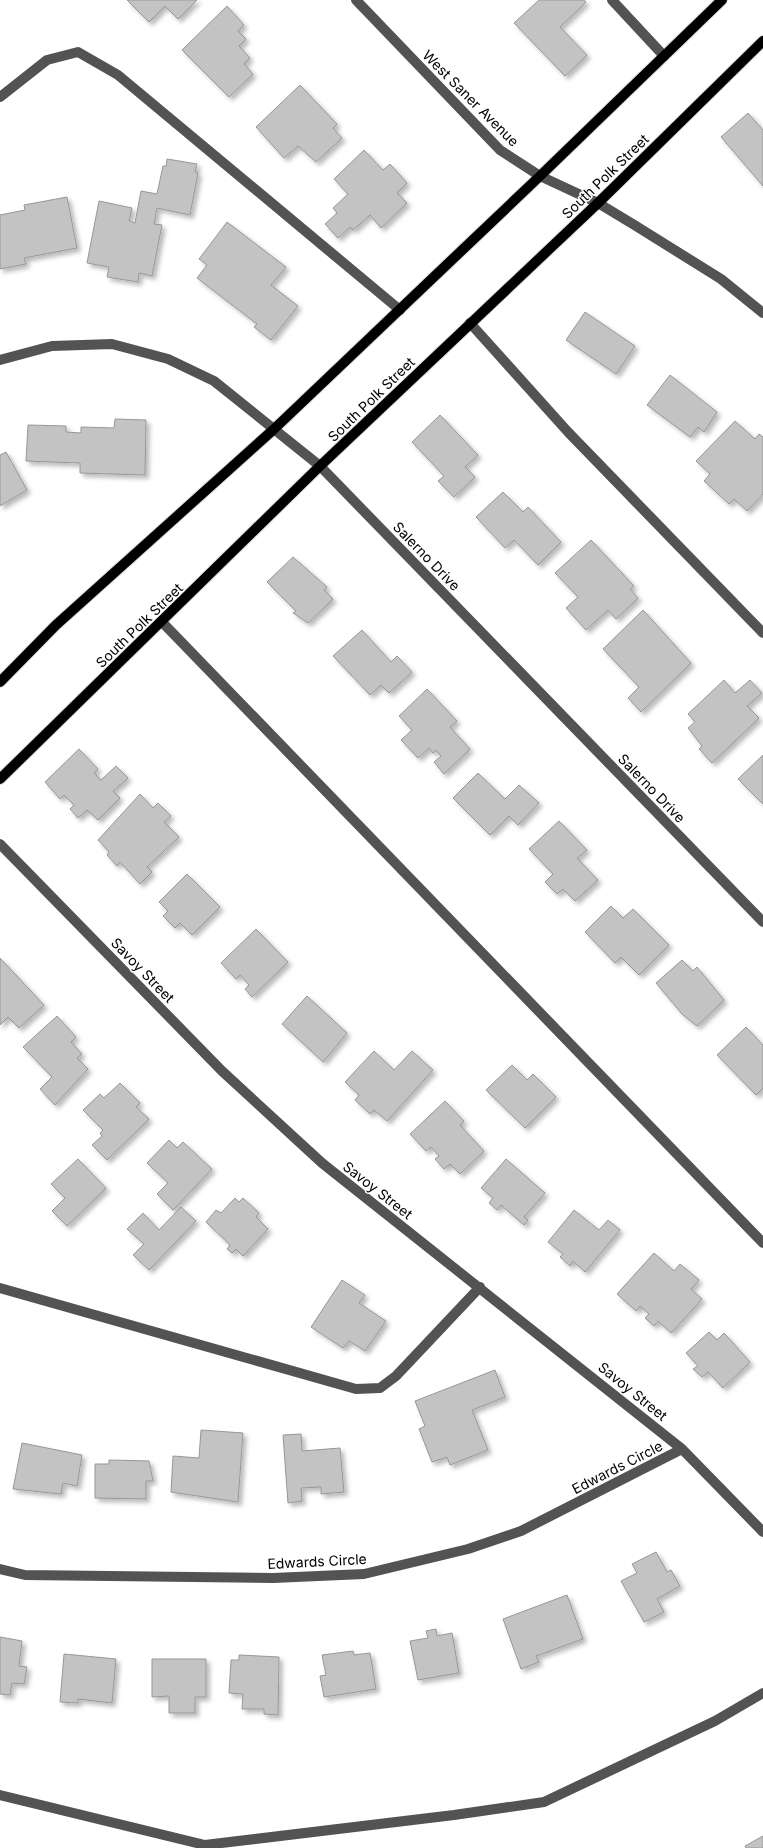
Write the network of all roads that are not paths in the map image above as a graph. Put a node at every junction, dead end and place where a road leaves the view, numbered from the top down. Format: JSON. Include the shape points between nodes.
{"nodes":[{"id":1,"x":356,"y":0,"type":"edge"},
{"id":2,"x":612,"y":0,"type":"edge"},
{"id":3,"x":722,"y":0,"type":"edge"},
{"id":4,"x":763,"y":41,"type":"edge"},
{"id":5,"x":664,"y":56,"type":"junction"},
{"id":6,"x":0,"y":97,"type":"edge"},
{"id":7,"x":540,"y":176,"type":"junction"},
{"id":8,"x":598,"y":203,"type":"junction"},
{"id":9,"x":400,"y":310,"type":"junction"},
{"id":10,"x":763,"y":313,"type":"edge"},
{"id":11,"x":470,"y":323,"type":"junction"},
{"id":12,"x":0,"y":360,"type":"edge"},
{"id":13,"x":273,"y":430,"type":"junction"},
{"id":14,"x":320,"y":466,"type":"junction"},
{"id":15,"x":162,"y":622,"type":"junction"},
{"id":16,"x":763,"y":633,"type":"edge"},
{"id":17,"x":0,"y":682,"type":"edge"},
{"id":18,"x":0,"y":779,"type":"edge"},
{"id":19,"x":0,"y":844,"type":"edge"},
{"id":20,"x":763,"y":922,"type":"edge"},
{"id":21,"x":763,"y":1243,"type":"edge"},
{"id":22,"x":480,"y":1287,"type":"junction"},
{"id":23,"x":0,"y":1288,"type":"edge"},
{"id":24,"x":682,"y":1449,"type":"junction"},
{"id":25,"x":763,"y":1532,"type":"edge"},
{"id":26,"x":0,"y":1570,"type":"edge"},
{"id":27,"x":763,"y":1693,"type":"edge"},
{"id":28,"x":0,"y":1794,"type":"edge"}],
"edges":[{"from":1,"to":7,"type":"street","name":"West Saner Avenue","via":[[500,150]]},
{"from":2,"to":5,"type":"street"},
{"from":3,"to":5,"type":"main road"},
{"from":4,"to":8,"type":"main road","name":"South Polk Street"},
{"from":5,"to":7,"type":"main road"},
{"from":6,"to":9,"type":"street","via":[[47,60],[78,52],[118,75]]},
{"from":7,"to":8,"type":"street","name":"West Saner Avenue"},
{"from":7,"to":9,"type":"main road"},
{"from":8,"to":10,"type":"street","name":"West Saner Avenue","via":[[721,279]]},
{"from":8,"to":11,"type":"main road","name":"South Polk Street"},
{"from":9,"to":13,"type":"main road"},
{"from":11,"to":14,"type":"main road","name":"South Polk Street"},
{"from":11,"to":16,"type":"street","via":[[568,432]]},
{"from":12,"to":13,"type":"street","name":"Salerno Drive","via":[[52,346],[112,344],[168,359],[214,381]]},
{"from":13,"to":14,"type":"street","name":"Salerno Drive"},
{"from":13,"to":17,"type":"main road","via":[[56,625]]},
{"from":14,"to":15,"type":"main road","name":"South Polk Street"},
{"from":14,"to":20,"type":"street","name":"Salerno Drive"},
{"from":15,"to":18,"type":"main road","name":"South Polk Street"},
{"from":15,"to":21,"type":"street"},
{"from":19,"to":22,"type":"street","name":"Savoy Street","via":[[244,1092],[322,1164]]},
{"from":22,"to":23,"type":"street","via":[[396,1376],[380,1388],[356,1388]]},
{"from":22,"to":24,"type":"street","name":"Savoy Street"},
{"from":24,"to":25,"type":"street","name":"Savoy Street"},
{"from":24,"to":26,"type":"street","name":"Edwards Circle","via":[[522,1531],[468,1549],[364,1574],[273,1578],[25,1575]]},
{"from":27,"to":28,"type":"street","via":[[715,1721],[544,1802],[454,1815],[205,1845]]}]}
